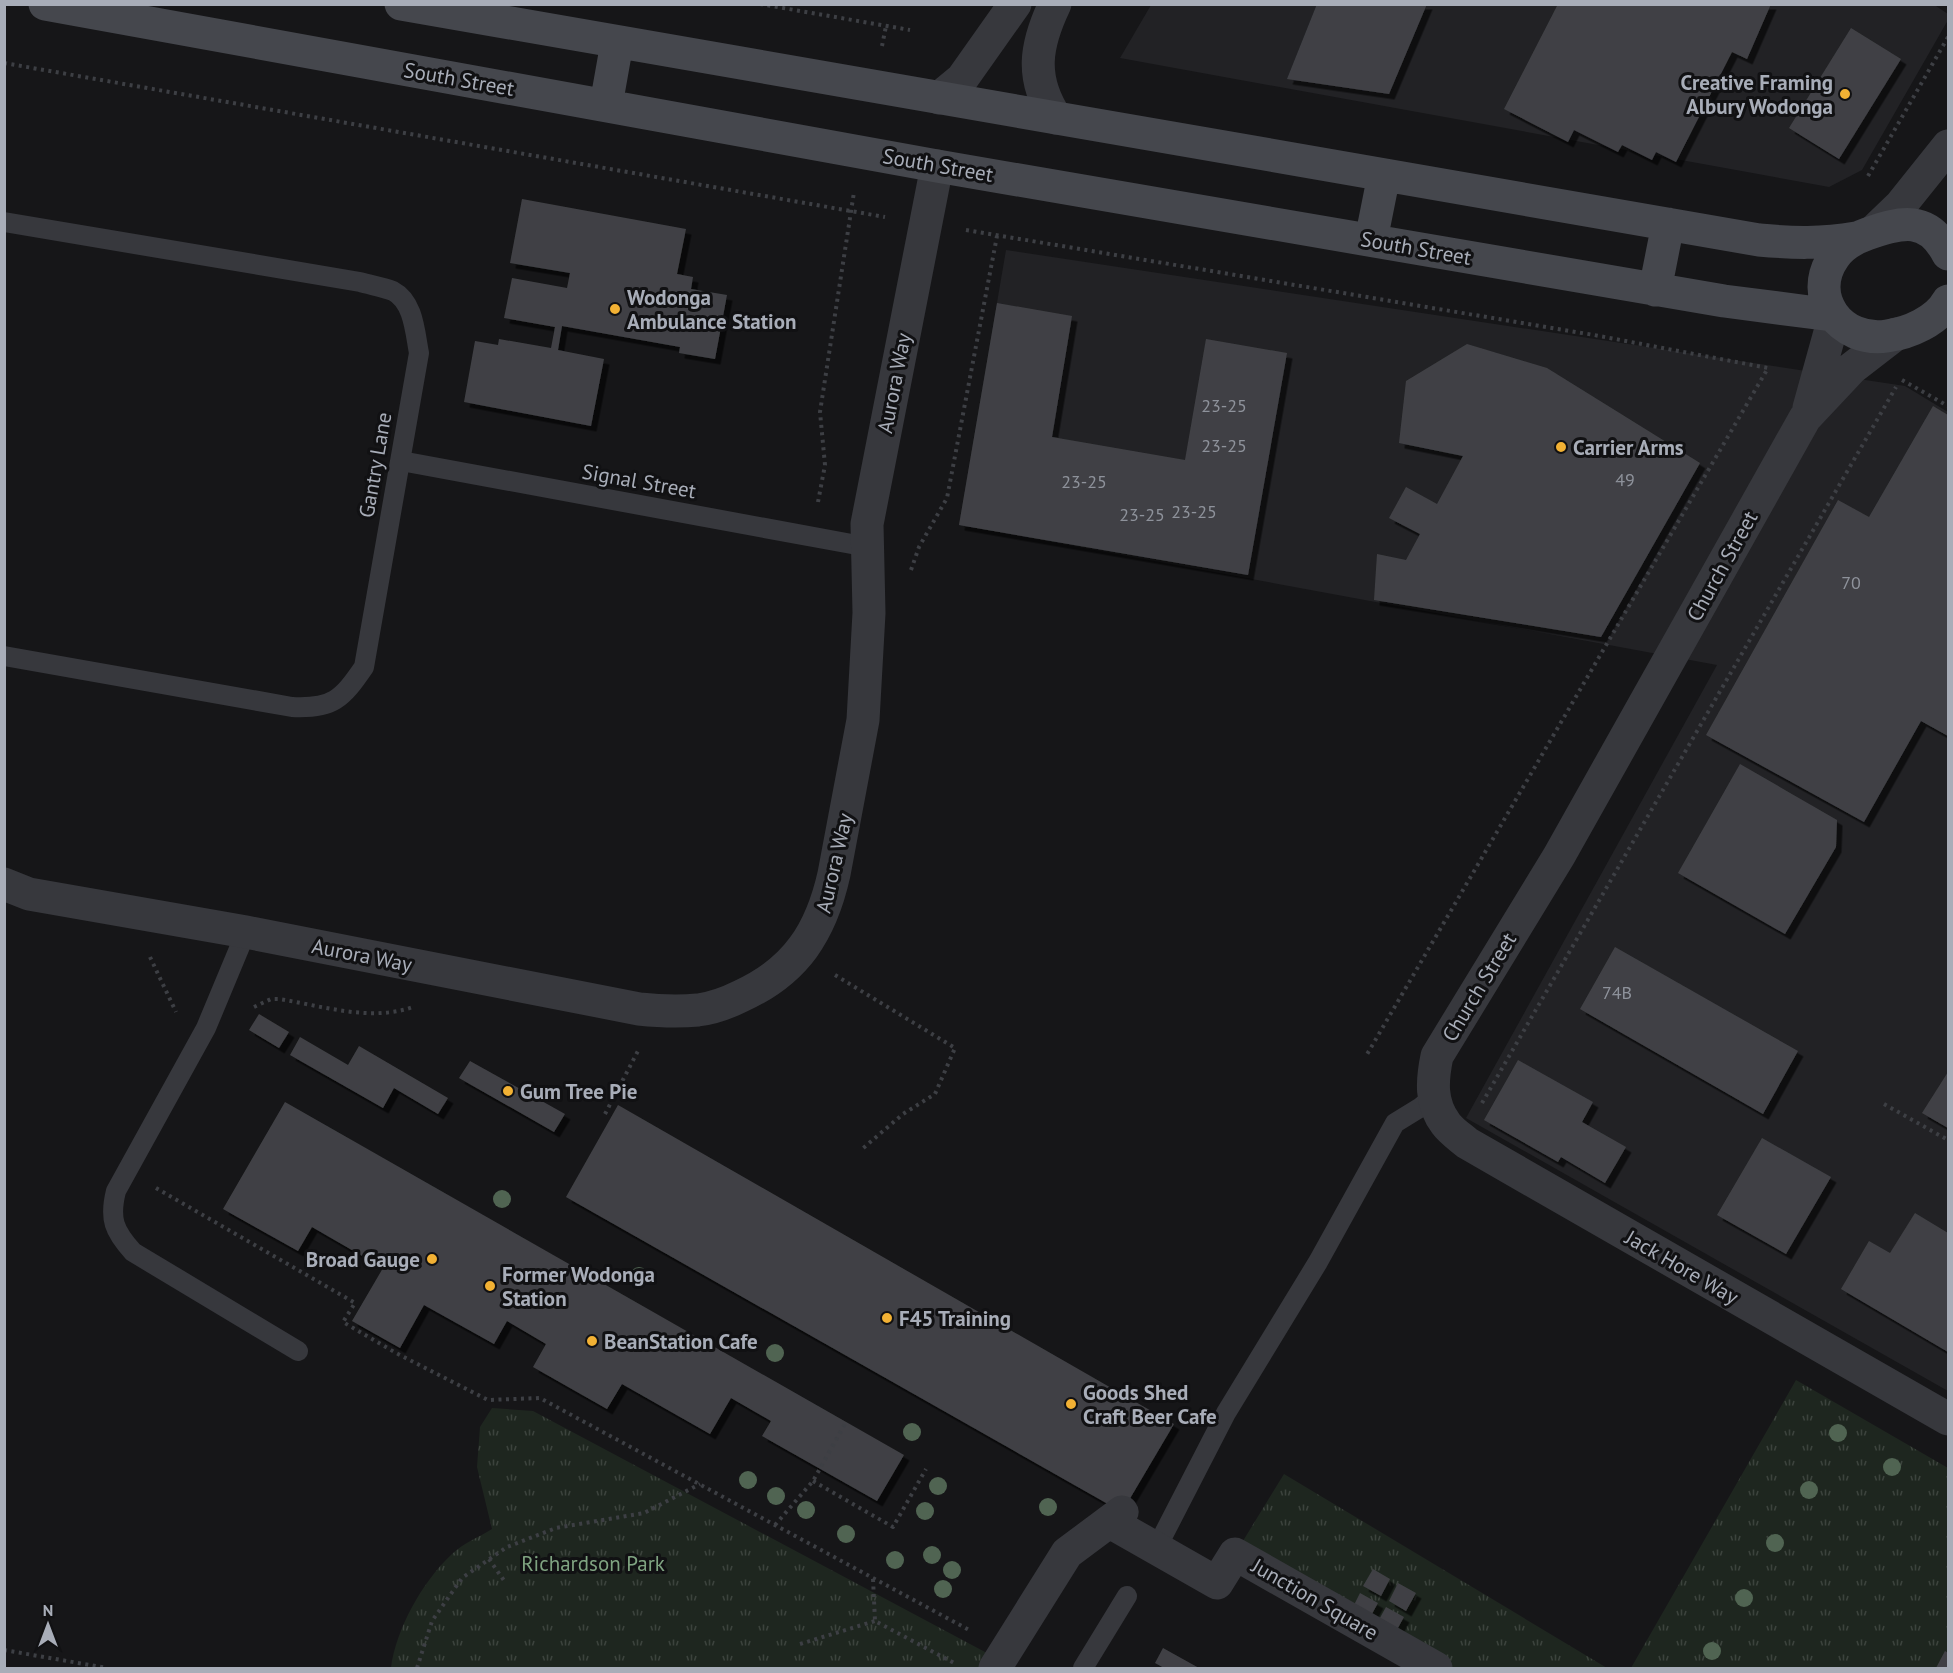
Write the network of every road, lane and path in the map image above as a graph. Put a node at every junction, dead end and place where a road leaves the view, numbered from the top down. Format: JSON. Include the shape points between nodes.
{"nodes":[{"id":1,"x":45,"y":4,"type":"edge"},
{"id":2,"x":401,"y":4,"type":"edge"},
{"id":3,"x":760,"y":4,"type":"edge"},
{"id":4,"x":1016,"y":4,"type":"edge"},
{"id":5,"x":1055,"y":4,"type":"edge"},
{"id":6,"x":910,"y":30,"type":"dead end"},
{"id":7,"x":1948,"y":37,"type":"edge"},
{"id":8,"x":617,"y":43,"type":"junction"},
{"id":9,"x":4,"y":63,"type":"edge"},
{"id":10,"x":939,"y":98,"type":"junction"},
{"id":11,"x":606,"y":105,"type":"junction"},
{"id":12,"x":1056,"y":118,"type":"junction"},
{"id":13,"x":1948,"y":146,"type":"edge"},
{"id":14,"x":937,"y":166,"type":"junction"},
{"id":15,"x":1384,"y":175,"type":"junction"},
{"id":16,"x":1908,"y":195,"type":"junction"},
{"id":17,"x":851,"y":211,"type":"junction"},
{"id":18,"x":4,"y":222,"type":"edge"},
{"id":19,"x":926,"y":223,"type":"junction"},
{"id":20,"x":1668,"y":224,"type":"junction"},
{"id":21,"x":1865,"y":235,"type":"junction"},
{"id":22,"x":996,"y":236,"type":"junction"},
{"id":23,"x":1371,"y":240,"type":"junction"},
{"id":24,"x":1948,"y":255,"type":"edge"},
{"id":25,"x":1654,"y":290,"type":"junction"},
{"id":26,"x":1948,"y":301,"type":"edge"},
{"id":27,"x":1833,"y":316,"type":"junction"},
{"id":28,"x":1898,"y":334,"type":"junction"},
{"id":29,"x":1948,"y":335,"type":"edge"},
{"id":30,"x":1948,"y":406,"type":"edge"},
{"id":31,"x":1805,"y":418,"type":"junction"},
{"id":32,"x":401,"y":461,"type":"junction"},
{"id":33,"x":812,"y":537,"type":"junction"},
{"id":34,"x":868,"y":547,"type":"junction"},
{"id":35,"x":910,"y":573,"type":"dead end"},
{"id":36,"x":4,"y":656,"type":"edge"},
{"id":37,"x":4,"y":884,"type":"edge"},
{"id":38,"x":246,"y":932,"type":"junction"},
{"id":39,"x":148,"y":953,"type":"dead end"},
{"id":40,"x":833,"y":974,"type":"dead end"},
{"id":41,"x":420,"y":1005,"type":"dead end"},
{"id":42,"x":248,"y":1011,"type":"dead end"},
{"id":43,"x":206,"y":1028,"type":"junction"},
{"id":44,"x":641,"y":1045,"type":"dead end"},
{"id":45,"x":1366,"y":1056,"type":"dead end"},
{"id":46,"x":1433,"y":1097,"type":"junction"},
{"id":47,"x":1884,"y":1104,"type":"dead end"},
{"id":48,"x":1480,"y":1106,"type":"dead end"},
{"id":49,"x":605,"y":1114,"type":"dead end"},
{"id":50,"x":1948,"y":1140,"type":"edge"},
{"id":51,"x":861,"y":1150,"type":"dead end"},
{"id":52,"x":151,"y":1185,"type":"dead end"},
{"id":53,"x":298,"y":1351,"type":"dead end"},
{"id":54,"x":1948,"y":1419,"type":"edge"},
{"id":55,"x":846,"y":1422,"type":"dead end"},
{"id":56,"x":926,"y":1469,"type":"dead end"},
{"id":57,"x":813,"y":1481,"type":"junction"},
{"id":58,"x":700,"y":1484,"type":"junction"},
{"id":59,"x":775,"y":1525,"type":"junction"},
{"id":60,"x":1156,"y":1549,"type":"junction"},
{"id":61,"x":489,"y":1559,"type":"junction"},
{"id":62,"x":873,"y":1579,"type":"junction"},
{"id":63,"x":505,"y":1582,"type":"dead end"},
{"id":64,"x":1127,"y":1596,"type":"dead end"},
{"id":65,"x":874,"y":1621,"type":"junction"},
{"id":66,"x":800,"y":1644,"type":"dead end"},
{"id":67,"x":4,"y":1650,"type":"edge"},
{"id":68,"x":1000,"y":1659,"type":"edge"},
{"id":69,"x":107,"y":1668,"type":"edge"},
{"id":70,"x":417,"y":1668,"type":"edge"},
{"id":71,"x":964,"y":1668,"type":"edge"},
{"id":72,"x":1083,"y":1668,"type":"edge"},
{"id":73,"x":1436,"y":1668,"type":"edge"}],
"edges":[{"from":1,"to":11,"type":"street","name":"South Street"},
{"from":2,"to":8,"type":"street"},
{"from":3,"to":6,"type":"path"},
{"from":4,"to":10,"type":"street","via":[[962,79]]},
{"from":5,"to":12,"type":"street","via":[[1040,40],[1038,69],[1043,94]]},
{"from":7,"to":16,"type":"path","via":[[1861,188]]},
{"from":8,"to":10,"type":"street"},
{"from":8,"to":11,"type":"street"},
{"from":9,"to":17,"type":"path"},
{"from":10,"to":12,"type":"street"},
{"from":11,"to":14,"type":"street","name":"South Street"},
{"from":12,"to":15,"type":"street"},
{"from":13,"to":16,"type":"street"},
{"from":14,"to":19,"type":"street","name":"Aurora Way"},
{"from":14,"to":23,"type":"street","name":"South Street"},
{"from":15,"to":20,"type":"street"},
{"from":15,"to":23,"type":"street"},
{"from":16,"to":21,"type":"street","via":[[1886,221]]},
{"from":17,"to":19,"type":"path"},
{"from":17,"to":33,"type":"path","via":[[820,412],[825,465]]},
{"from":18,"to":32,"type":"lane","name":"Gantry Lane","via":[[360,282],[394,292],[413,320],[419,352]]},
{"from":19,"to":22,"type":"path"},
{"from":19,"to":34,"type":"street","name":"Aurora Way","via":[[867,524]]},
{"from":20,"to":21,"type":"street","via":[[1792,244],[1826,243]]},
{"from":20,"to":25,"type":"street"},
{"from":21,"to":24,"type":"street","via":[[1895,224],[1918,227],[1935,236]]},
{"from":21,"to":27,"type":"street","via":[[1839,250],[1828,268],[1824,284]]},
{"from":22,"to":35,"type":"path","via":[[947,498],[919,547]]},
{"from":22,"to":45,"type":"path","via":[[1593,335],[1768,368]]},
{"from":23,"to":25,"type":"street","name":"South Street"},
{"from":25,"to":27,"type":"street","name":"South Street"},
{"from":26,"to":28,"type":"street","via":[[1929,320]]},
{"from":27,"to":28,"type":"street","via":[[1844,327],[1861,334]]},
{"from":27,"to":31,"type":"street","name":"Church Street"},
{"from":28,"to":29,"type":"street"},
{"from":28,"to":31,"type":"street","name":"Church Street","via":[[1852,368]]},
{"from":30,"to":48,"type":"path","via":[[1901,379]]},
{"from":31,"to":46,"type":"street","name":"Church Street","via":[[1559,856],[1437,1056]]},
{"from":32,"to":33,"type":"lane","name":"Signal Street"},
{"from":32,"to":36,"type":"lane","name":"Gantry Lane","via":[[364,667],[343,695],[331,702],[312,708],[292,707]]},
{"from":33,"to":34,"type":"lane","name":"Signal Street"},
{"from":34,"to":38,"type":"street","name":"Aurora Way","via":[[863,720],[828,900],[806,946],[767,983],[721,1005],[700,1010],[639,1009]]},
{"from":37,"to":38,"type":"street","name":"Aurora Way","via":[[29,894]]},
{"from":38,"to":43,"type":"lane"},
{"from":39,"to":43,"type":"path","via":[[175,1011]]},
{"from":40,"to":51,"type":"path","via":[[956,1048],[935,1094],[903,1114]]},
{"from":41,"to":42,"type":"path","via":[[372,1015],[279,999]]},
{"from":43,"to":53,"type":"lane","via":[[116,1191],[113,1221],[120,1238],[133,1252]]},
{"from":44,"to":49,"type":"path"},
{"from":46,"to":54,"type":"street","name":"Jack Hore Way","via":[[1445,1124],[1467,1143]]},
{"from":46,"to":60,"type":"lane","via":[[1395,1123],[1318,1263],[1226,1413]]},
{"from":47,"to":50,"type":"path"},
{"from":52,"to":58,"type":"path","via":[[355,1303],[344,1322],[396,1353],[488,1400],[540,1398]]},
{"from":55,"to":57,"type":"path"},
{"from":56,"to":57,"type":"path","via":[[893,1527]]},
{"from":57,"to":59,"type":"path"},
{"from":58,"to":59,"type":"path"},
{"from":58,"to":61,"type":"path","via":[[644,1513],[556,1528],[507,1547]]},
{"from":59,"to":62,"type":"path"},
{"from":60,"to":68,"type":"street","name":"Junction Square","via":[[1115,1525],[1122,1512],[1067,1552]]},
{"from":60,"to":73,"type":"street","name":"Junction Square","via":[[1217,1583],[1235,1554]]},
{"from":61,"to":63,"type":"path"},
{"from":61,"to":70,"type":"path","via":[[462,1578],[432,1621]]},
{"from":62,"to":65,"type":"path"},
{"from":62,"to":68,"type":"path"},
{"from":64,"to":72,"type":"lane"},
{"from":65,"to":66,"type":"path"},
{"from":65,"to":71,"type":"path"},
{"from":67,"to":69,"type":"path"}]}
